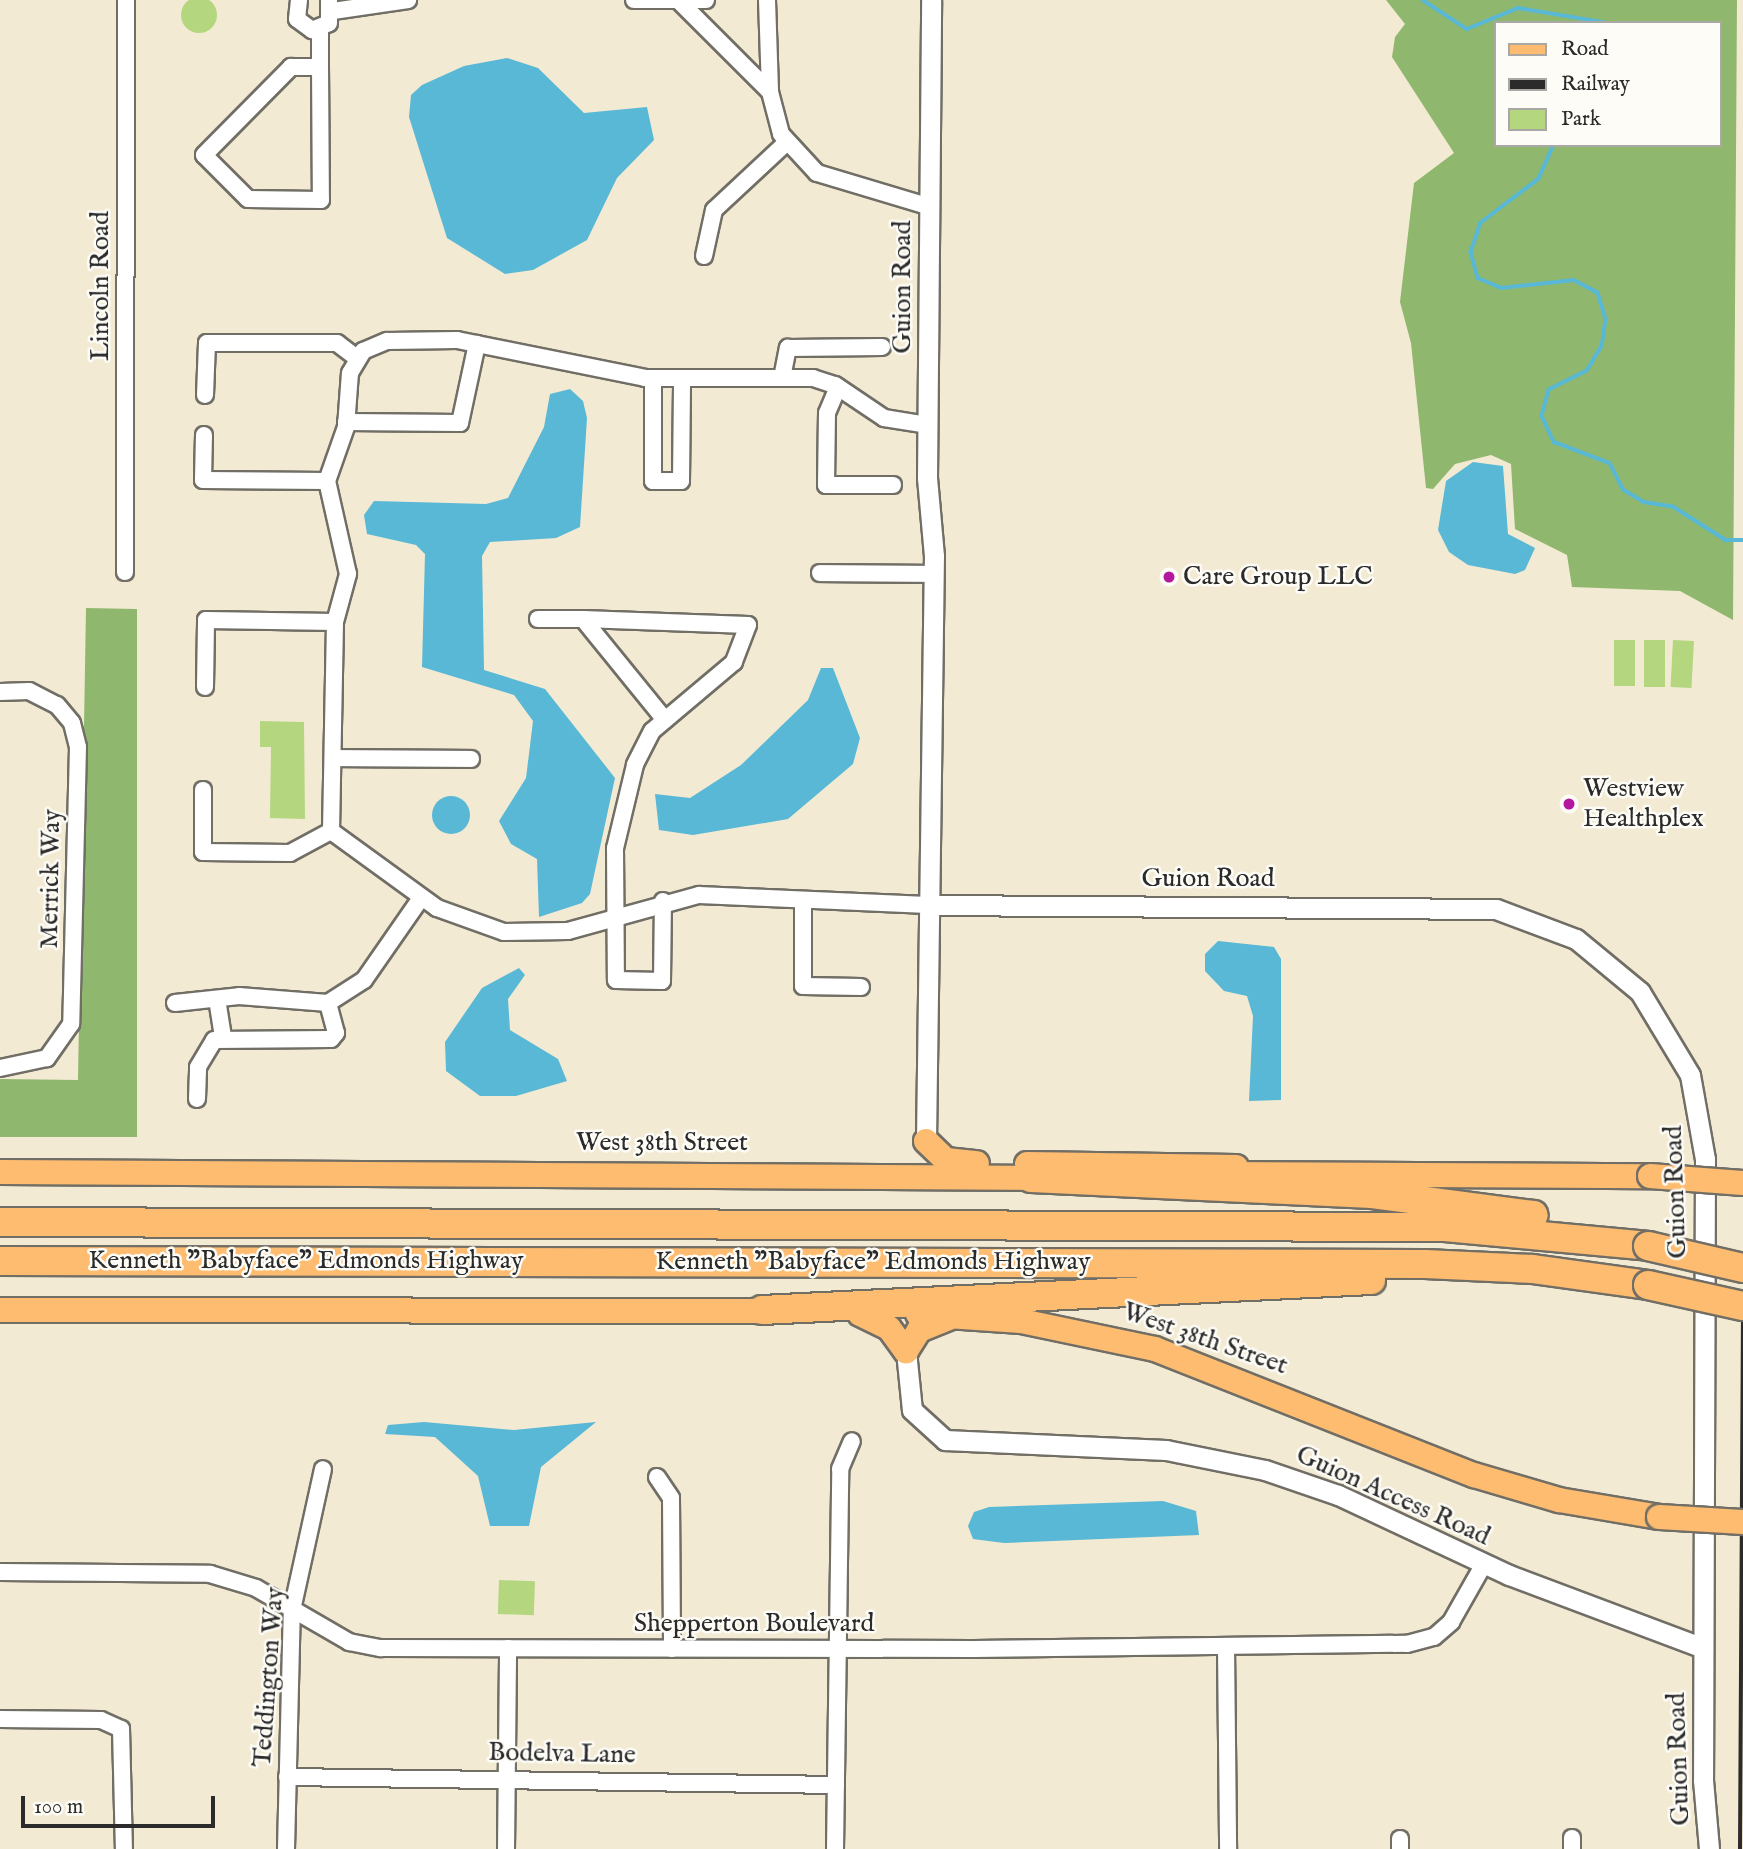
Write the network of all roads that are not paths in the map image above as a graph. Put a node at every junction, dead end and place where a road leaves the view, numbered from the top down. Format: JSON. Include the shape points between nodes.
{"nodes":[{"id":1,"x":126,"y":0,"type":"edge"},
{"id":2,"x":299,"y":0,"type":"edge"},
{"id":3,"x":408,"y":0,"type":"edge"},
{"id":4,"x":634,"y":0,"type":"edge"},
{"id":5,"x":706,"y":0,"type":"edge"},
{"id":6,"x":767,"y":0,"type":"edge"},
{"id":7,"x":931,"y":0,"type":"edge"},
{"id":8,"x":679,"y":1,"type":"edge"},
{"id":9,"x":331,"y":6,"type":"edge"},
{"id":10,"x":320,"y":30,"type":"junction"},
{"id":11,"x":320,"y":67,"type":"junction"},
{"id":12,"x":770,"y":92,"type":"junction"},
{"id":13,"x":787,"y":142,"type":"junction"},
{"id":14,"x":930,"y":207,"type":"junction"},
{"id":15,"x":704,"y":256,"type":"dead end"},
{"id":16,"x":477,"y":344,"type":"junction"},
{"id":17,"x":882,"y":347,"type":"dead end"},
{"id":18,"x":357,"y":358,"type":"junction"},
{"id":19,"x":653,"y":378,"type":"junction"},
{"id":20,"x":682,"y":378,"type":"junction"},
{"id":21,"x":782,"y":378,"type":"junction"},
{"id":22,"x":838,"y":387,"type":"junction"},
{"id":23,"x":205,"y":395,"type":"dead end"},
{"id":24,"x":346,"y":422,"type":"junction"},
{"id":25,"x":928,"y":425,"type":"junction"},
{"id":26,"x":204,"y":435,"type":"dead end"},
{"id":27,"x":327,"y":481,"type":"junction"},
{"id":28,"x":893,"y":485,"type":"dead end"},
{"id":29,"x":125,"y":572,"type":"dead end"},
{"id":30,"x":820,"y":573,"type":"dead end"},
{"id":31,"x":934,"y":574,"type":"junction"},
{"id":32,"x":538,"y":619,"type":"dead end"},
{"id":33,"x":583,"y":620,"type":"junction"},
{"id":34,"x":335,"y":622,"type":"junction"},
{"id":35,"x":205,"y":687,"type":"dead end"},
{"id":36,"x":0,"y":692,"type":"edge"},
{"id":37,"x":666,"y":720,"type":"junction"},
{"id":38,"x":333,"y":758,"type":"junction"},
{"id":39,"x":471,"y":759,"type":"dead end"},
{"id":40,"x":204,"y":790,"type":"dead end"},
{"id":41,"x":331,"y":831,"type":"junction"},
{"id":42,"x":421,"y":898,"type":"junction"},
{"id":43,"x":803,"y":900,"type":"junction"},
{"id":44,"x":663,"y":901,"type":"junction"},
{"id":45,"x":928,"y":905,"type":"junction"},
{"id":46,"x":616,"y":916,"type":"junction"},
{"id":47,"x":861,"y":987,"type":"dead end"},
{"id":48,"x":217,"y":999,"type":"junction"},
{"id":49,"x":175,"y":1003,"type":"dead end"},
{"id":50,"x":330,"y":1009,"type":"junction"},
{"id":51,"x":223,"y":1037,"type":"junction"},
{"id":52,"x":0,"y":1068,"type":"edge"},
{"id":53,"x":197,"y":1099,"type":"dead end"},
{"id":54,"x":926,"y":1141,"type":"junction"},
{"id":55,"x":0,"y":1172,"type":"edge"},
{"id":56,"x":799,"y":1174,"type":"junction"},
{"id":57,"x":1299,"y":1174,"type":"junction"},
{"id":58,"x":1031,"y":1178,"type":"junction"},
{"id":59,"x":1743,"y":1182,"type":"edge"},
{"id":60,"x":0,"y":1222,"type":"edge"},
{"id":61,"x":1648,"y":1246,"type":"junction"},
{"id":62,"x":0,"y":1261,"type":"edge"},
{"id":63,"x":1743,"y":1268,"type":"edge"},
{"id":64,"x":1533,"y":1269,"type":"junction"},
{"id":65,"x":1743,"y":1306,"type":"edge"},
{"id":66,"x":0,"y":1310,"type":"edge"},
{"id":67,"x":762,"y":1310,"type":"junction"},
{"id":68,"x":860,"y":1314,"type":"junction"},
{"id":69,"x":956,"y":1315,"type":"junction"},
{"id":70,"x":906,"y":1351,"type":"junction"},
{"id":71,"x":852,"y":1441,"type":"dead end"},
{"id":72,"x":323,"y":1469,"type":"dead end"},
{"id":73,"x":657,"y":1477,"type":"dead end"},
{"id":74,"x":1743,"y":1522,"type":"edge"},
{"id":75,"x":1484,"y":1564,"type":"junction"},
{"id":76,"x":0,"y":1572,"type":"edge"},
{"id":77,"x":292,"y":1610,"type":"junction"},
{"id":78,"x":1226,"y":1647,"type":"junction"},
{"id":79,"x":508,"y":1648,"type":"junction"},
{"id":80,"x":1703,"y":1648,"type":"junction"},
{"id":81,"x":672,"y":1649,"type":"junction"},
{"id":82,"x":835,"y":1649,"type":"junction"},
{"id":83,"x":0,"y":1719,"type":"edge"},
{"id":84,"x":287,"y":1777,"type":"junction"},
{"id":85,"x":508,"y":1777,"type":"junction"},
{"id":86,"x":836,"y":1785,"type":"junction"},
{"id":87,"x":124,"y":1849,"type":"edge"},
{"id":88,"x":286,"y":1849,"type":"edge"},
{"id":89,"x":506,"y":1849,"type":"edge"},
{"id":90,"x":835,"y":1849,"type":"edge"},
{"id":91,"x":1228,"y":1849,"type":"edge"},
{"id":92,"x":1709,"y":1849,"type":"edge"}],
"edges":[{"from":1,"to":29,"type":"street","name":"Lincoln Road"},
{"from":2,"to":10,"type":"street","via":[[299,23]]},
{"from":3,"to":9,"type":"street"},
{"from":4,"to":8,"type":"street"},
{"from":5,"to":8,"type":"street"},
{"from":6,"to":12,"type":"street"},
{"from":7,"to":14,"type":"street","name":"Guion Road"},
{"from":8,"to":12,"type":"street"},
{"from":9,"to":10,"type":"street"},
{"from":10,"to":11,"type":"street"},
{"from":11,"to":11,"type":"street","via":[[321,200],[248,199],[204,155],[291,68]]},
{"from":12,"to":13,"type":"street"},
{"from":13,"to":14,"type":"street","via":[[824,177]]},
{"from":13,"to":15,"type":"street","via":[[714,210]]},
{"from":14,"to":25,"type":"street","name":"Guion Road"},
{"from":16,"to":18,"type":"street","via":[[387,341]]},
{"from":16,"to":19,"type":"street"},
{"from":16,"to":24,"type":"street","via":[[460,424]]},
{"from":17,"to":21,"type":"street","via":[[788,348]]},
{"from":18,"to":23,"type":"street","via":[[337,343],[206,343]]},
{"from":18,"to":24,"type":"street","via":[[349,377]]},
{"from":19,"to":20,"type":"street"},
{"from":19,"to":20,"type":"street","via":[[653,481],[681,481]]},
{"from":20,"to":21,"type":"street"},
{"from":21,"to":22,"type":"street"},
{"from":22,"to":25,"type":"street","via":[[880,416]]},
{"from":22,"to":28,"type":"street","via":[[827,414],[826,485]]},
{"from":24,"to":27,"type":"street"},
{"from":25,"to":31,"type":"street","name":"Guion Road"},
{"from":26,"to":27,"type":"street","via":[[203,480]]},
{"from":27,"to":34,"type":"street","via":[[347,562]]},
{"from":30,"to":31,"type":"street"},
{"from":31,"to":45,"type":"street","name":"Guion Road"},
{"from":32,"to":33,"type":"street"},
{"from":33,"to":37,"type":"street"},
{"from":33,"to":37,"type":"street","via":[[747,623],[745,646],[734,662]]},
{"from":34,"to":35,"type":"street","via":[[206,620]]},
{"from":34,"to":38,"type":"street"},
{"from":36,"to":52,"type":"street","name":"Merrick Way","via":[[34,693],[62,709],[78,750],[72,1013],[56,1050],[32,1066]]},
{"from":37,"to":46,"type":"street","via":[[647,738],[624,799],[615,857]]},
{"from":38,"to":39,"type":"street"},
{"from":38,"to":41,"type":"street"},
{"from":40,"to":41,"type":"street","via":[[203,852],[290,853]]},
{"from":41,"to":42,"type":"street"},
{"from":42,"to":46,"type":"street","via":[[473,924],[516,933],[568,931]]},
{"from":42,"to":50,"type":"street","via":[[364,980]]},
{"from":43,"to":44,"type":"street","via":[[724,894]]},
{"from":43,"to":45,"type":"street"},
{"from":43,"to":47,"type":"street","via":[[803,986]]},
{"from":44,"to":46,"type":"street"},
{"from":44,"to":46,"type":"street","via":[[662,981],[616,980]]},
{"from":45,"to":54,"type":"street","name":"Guion Road"},
{"from":45,"to":80,"type":"street","name":"Guion Road","via":[[1483,908],[1551,927],[1621,972],[1653,1007],[1682,1057],[1703,1137]]},
{"from":48,"to":49,"type":"street"},
{"from":48,"to":50,"type":"street"},
{"from":48,"to":51,"type":"street"},
{"from":50,"to":51,"type":"street","via":[[337,1033],[331,1039]]},
{"from":51,"to":53,"type":"street","via":[[211,1043],[198,1067]]},
{"from":54,"to":56,"type":"main road","via":[[917,1154],[896,1163]]},
{"from":54,"to":57,"type":"main road","via":[[939,1156],[962,1163],[1217,1165]]},
{"from":55,"to":56,"type":"main road","name":"West 38th Street"},
{"from":56,"to":58,"type":"main road","name":"West 38th Street"},
{"from":57,"to":58,"type":"main road","name":"West 38th Street"},
{"from":57,"to":59,"type":"main road","name":"West 38th Street","bridge":true,"via":[[1650,1176]]},
{"from":58,"to":61,"type":"highway","via":[[1384,1195],[1570,1221]]},
{"from":60,"to":61,"type":"highway","name":"Kenneth \"Babyface\" Edmonds Highway","via":[[1445,1227]]},
{"from":61,"to":63,"type":"highway","name":"Kenneth \"Babyface\" Edmonds Highway","bridge":true},
{"from":62,"to":64,"type":"highway","name":"Kenneth \"Babyface\" Edmonds Highway"},
{"from":64,"to":65,"type":"highway","name":"Kenneth \"Babyface\" Edmonds Highway","bridge":true,"via":[[1648,1284]]},
{"from":64,"to":67,"type":"highway","via":[[1141,1296],[848,1302]]},
{"from":66,"to":67,"type":"main road","name":"West 38th Street"},
{"from":67,"to":68,"type":"main road","name":"West 38th Street"},
{"from":68,"to":69,"type":"main road","name":"West 38th Street"},
{"from":68,"to":70,"type":"main road","via":[[890,1328]]},
{"from":69,"to":70,"type":"main road","via":[[923,1327]]},
{"from":69,"to":74,"type":"main road","name":"West 38th Street","bridge":true,"via":[[1061,1327],[1155,1349],[1496,1482],[1659,1517]]},
{"from":70,"to":75,"type":"street","name":"Guion Access Road","via":[[912,1410],[946,1440],[1130,1447],[1224,1460],[1338,1495]]},
{"from":71,"to":82,"type":"street","via":[[840,1469]]},
{"from":72,"to":77,"type":"street","name":"Teddington Way"},
{"from":73,"to":81,"type":"street","via":[[671,1498]]},
{"from":75,"to":78,"type":"street","name":"Shepperton Boulevard","via":[[1468,1600],[1434,1637],[1407,1644]]},
{"from":75,"to":80,"type":"street","name":"Guion Access Road"},
{"from":76,"to":77,"type":"street","name":"Shepperton Boulevard","via":[[210,1574],[256,1588]]},
{"from":77,"to":79,"type":"street","name":"Shepperton Boulevard","via":[[349,1642],[381,1648]]},
{"from":77,"to":84,"type":"street","name":"Teddington Way"},
{"from":78,"to":82,"type":"street","name":"Shepperton Boulevard"},
{"from":78,"to":91,"type":"street"},
{"from":79,"to":81,"type":"street","name":"Shepperton Boulevard"},
{"from":79,"to":85,"type":"street"},
{"from":80,"to":92,"type":"street","name":"Guion Road"},
{"from":81,"to":82,"type":"street","name":"Shepperton Boulevard"},
{"from":82,"to":86,"type":"street"},
{"from":83,"to":87,"type":"street","via":[[101,1720],[121,1729],[126,1753]]},
{"from":84,"to":85,"type":"street","name":"Bodelva Lane"},
{"from":84,"to":88,"type":"street","name":"Teddington Way"},
{"from":85,"to":86,"type":"street","name":"Bodelva Lane"},
{"from":85,"to":89,"type":"street"},
{"from":86,"to":90,"type":"street"}]}
